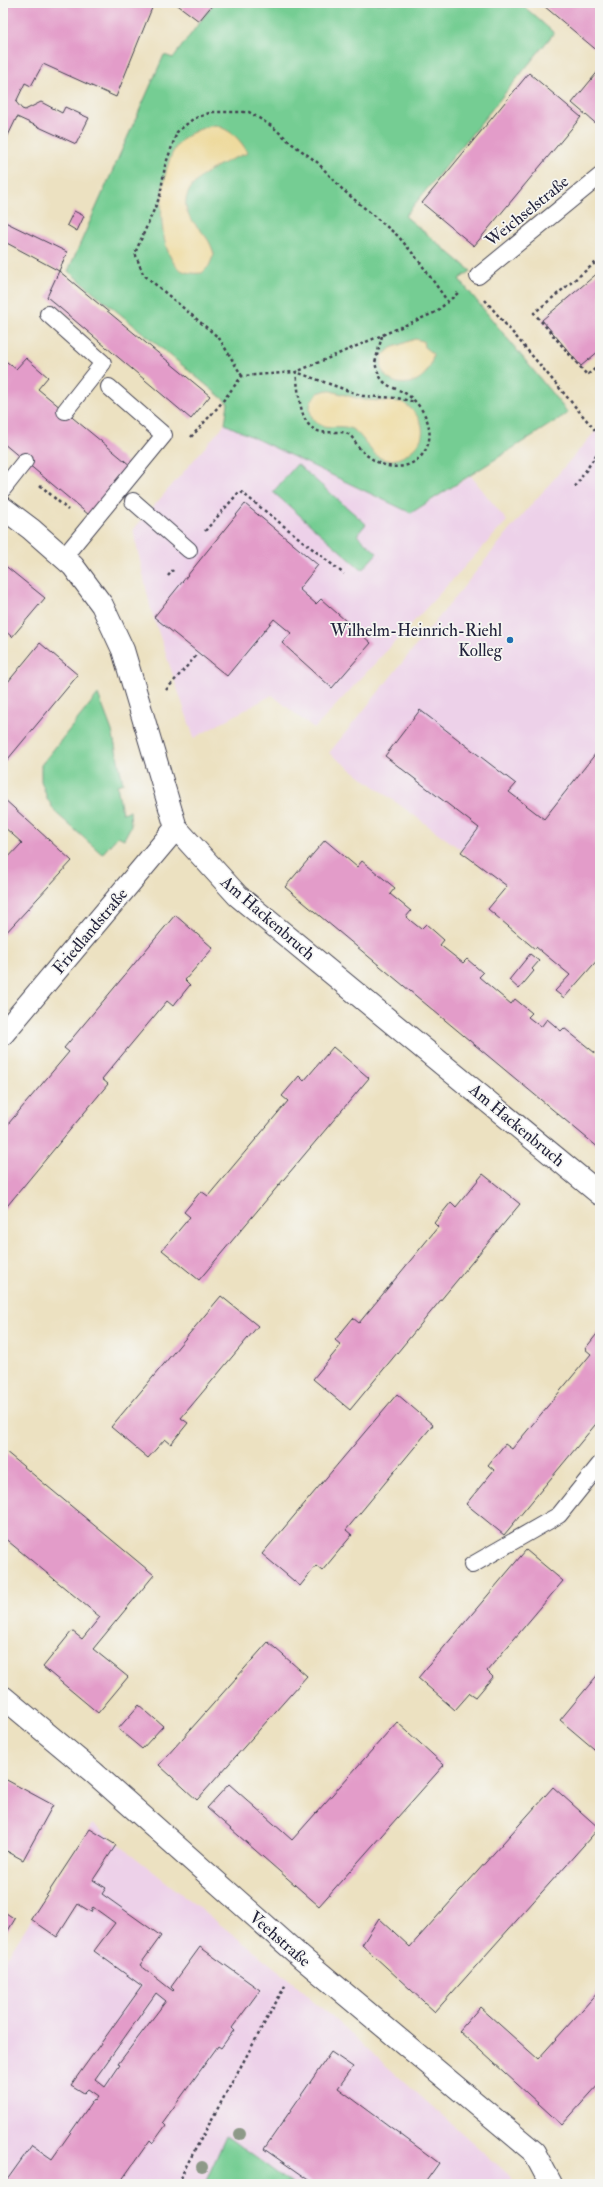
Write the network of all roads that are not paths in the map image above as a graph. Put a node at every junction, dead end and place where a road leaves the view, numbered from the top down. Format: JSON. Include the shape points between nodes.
{"nodes":[{"id":1,"x":600,"y":176,"type":"edge"},
{"id":2,"x":474,"y":279,"type":"road end"},
{"id":3,"x":48,"y":314,"type":"dead end"},
{"id":4,"x":109,"y":387,"type":"dead end"},
{"id":5,"x":65,"y":411,"type":"dead end"},
{"id":6,"x":22,"y":464,"type":"road end"},
{"id":7,"x":3,"y":489,"type":"edge"},
{"id":8,"x":133,"y":501,"type":"dead end"},
{"id":9,"x":3,"y":508,"type":"edge"},
{"id":10,"x":189,"y":550,"type":"road end"},
{"id":11,"x":63,"y":558,"type":"junction"},
{"id":12,"x":176,"y":828,"type":"junction"},
{"id":13,"x":3,"y":1034,"type":"edge"},
{"id":14,"x":600,"y":1194,"type":"edge"},
{"id":15,"x":600,"y":1464,"type":"edge"},
{"id":16,"x":472,"y":1565,"type":"dead end"},
{"id":17,"x":3,"y":1697,"type":"edge"},
{"id":18,"x":551,"y":2184,"type":"edge"}],
"edges":[{"from":1,"to":2,"type":"lane","name":"Weichselstraße"},
{"from":3,"to":5,"type":"lane","via":[[103,363]]},
{"from":4,"to":11,"type":"lane","via":[[164,435]]},
{"from":6,"to":7,"type":"lane"},
{"from":8,"to":10,"type":"lane"},
{"from":9,"to":11,"type":"street","name":"Am Hackenbruch"},
{"from":11,"to":12,"type":"street","name":"Am Hackenbruch","via":[[73,566],[102,605],[123,650]]},
{"from":12,"to":13,"type":"street","name":"Friedlandstraße"},
{"from":12,"to":14,"type":"street","name":"Am Hackenbruch","via":[[238,896]]},
{"from":15,"to":16,"type":"lane","via":[[559,1514]]},
{"from":17,"to":18,"type":"street","name":"Veehstraße","via":[[93,1772],[302,1958],[534,2152]]}]}
